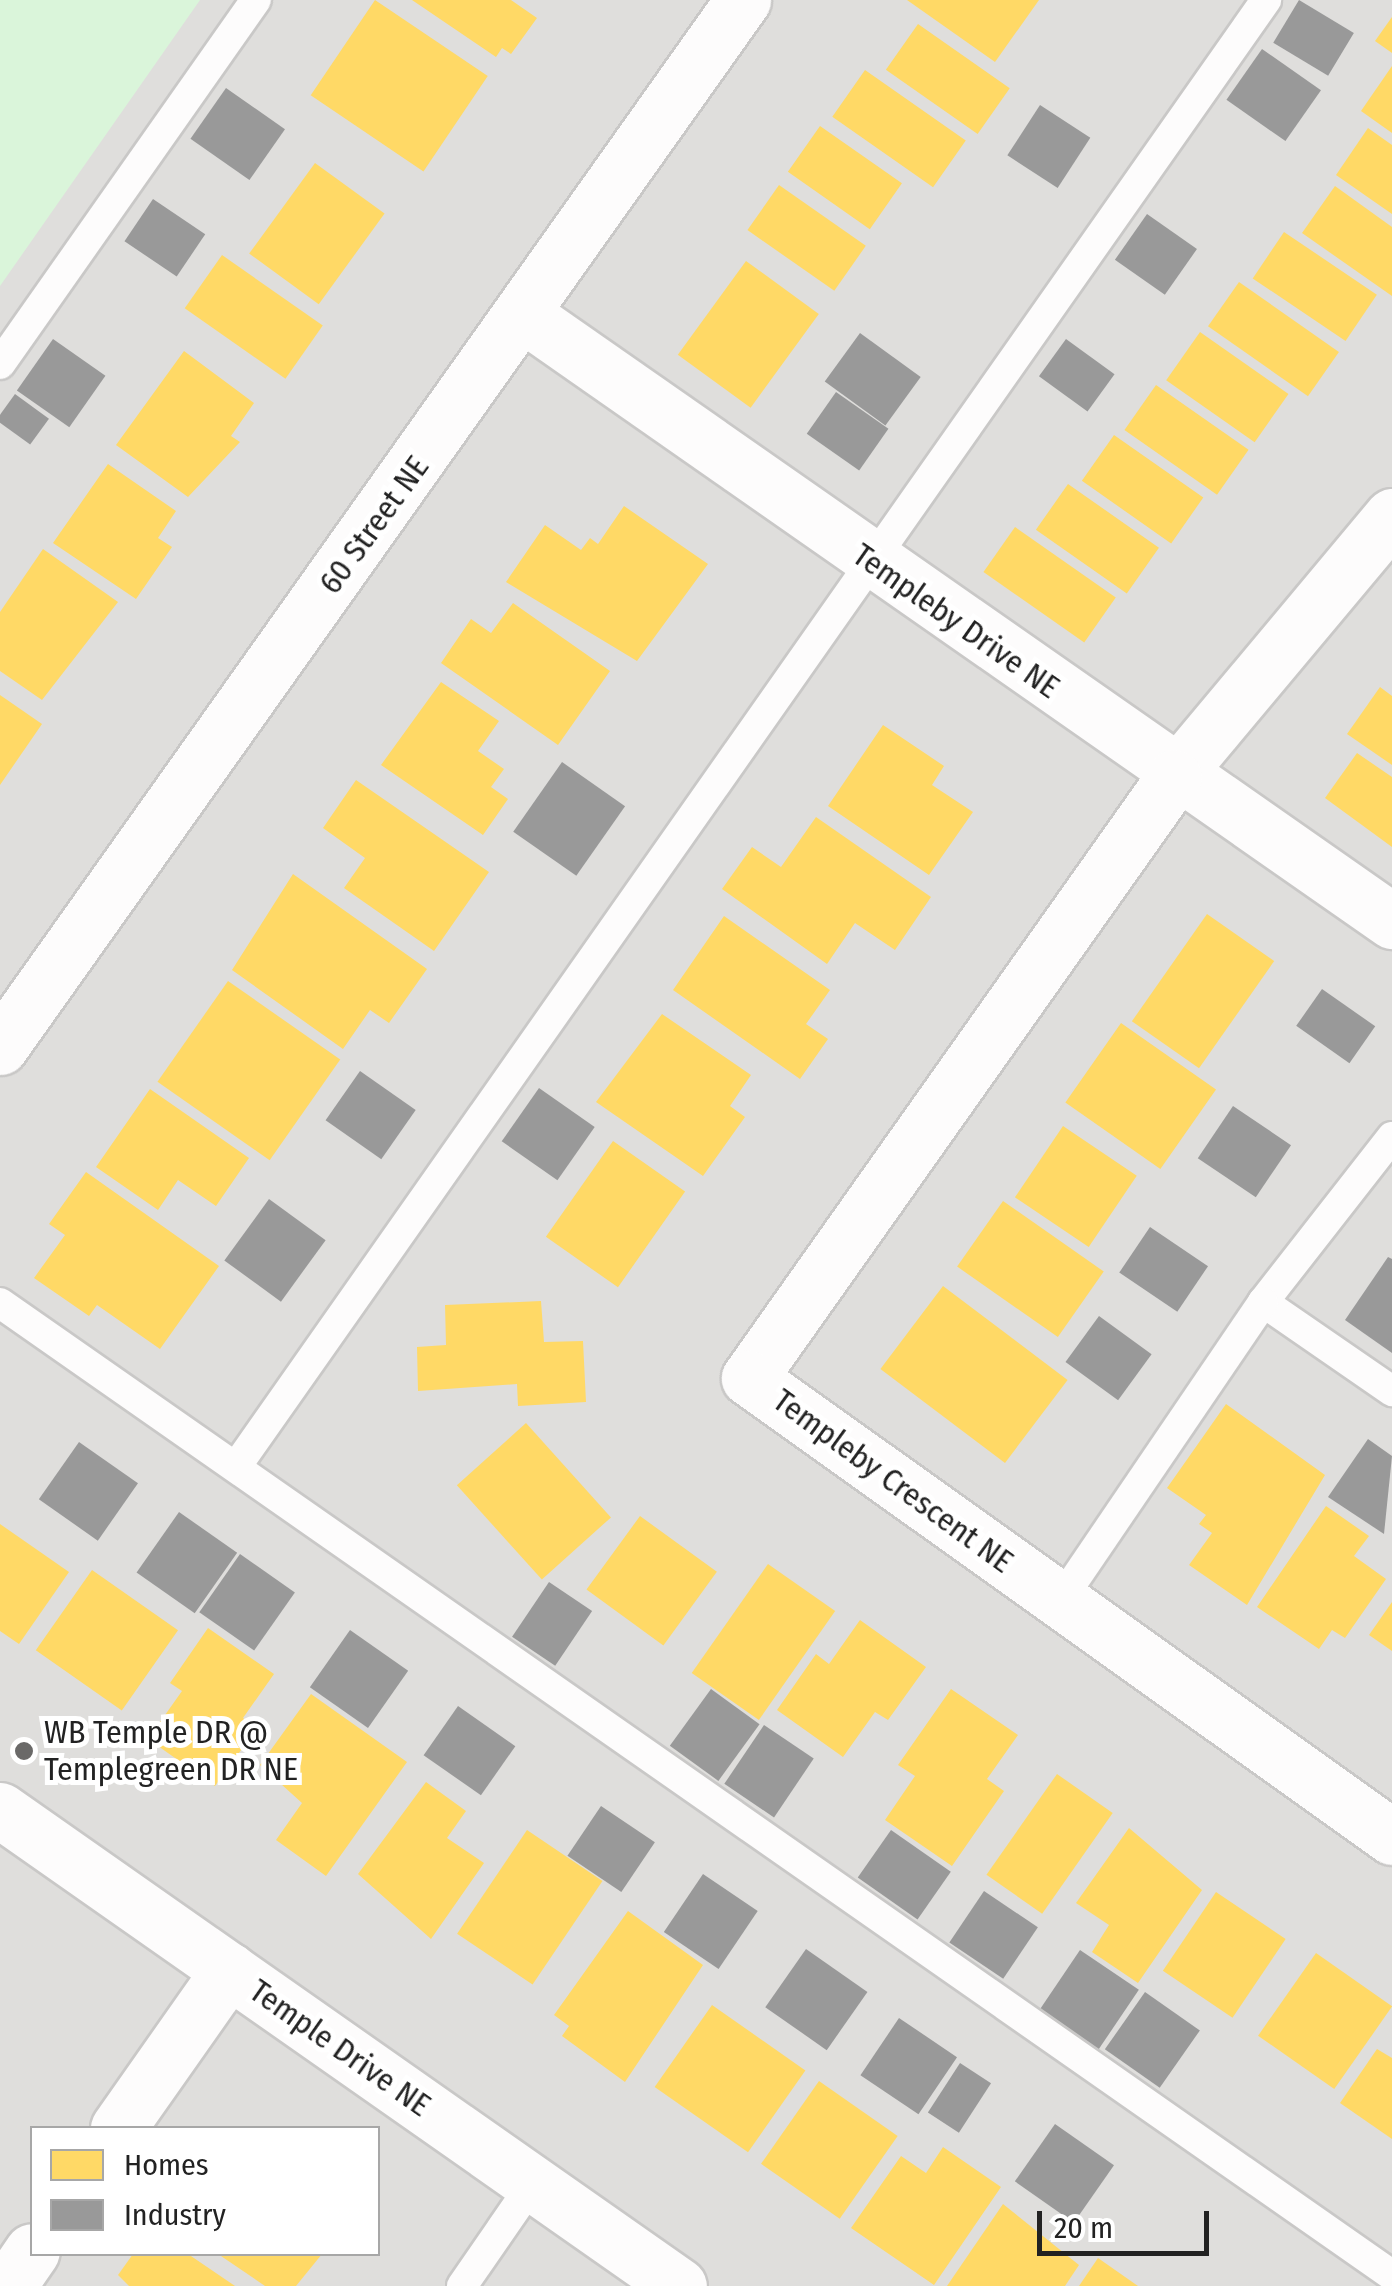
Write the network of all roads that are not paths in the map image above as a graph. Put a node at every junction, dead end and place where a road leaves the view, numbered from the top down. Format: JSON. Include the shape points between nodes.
{"nodes":[{"id":1,"x":256,"y":0,"type":"edge"},
{"id":2,"x":742,"y":0,"type":"edge"},
{"id":3,"x":1266,"y":0,"type":"edge"},
{"id":4,"x":524,"y":315,"type":"junction"},
{"id":5,"x":0,"y":364,"type":"edge"},
{"id":6,"x":1392,"y":516,"type":"edge"},
{"id":7,"x":870,"y":560,"type":"junction"},
{"id":8,"x":1174,"y":777,"type":"junction"},
{"id":9,"x":1392,"y":922,"type":"edge"},
{"id":10,"x":0,"y":1047,"type":"edge"},
{"id":11,"x":1392,"y":1137,"type":"edge"},
{"id":12,"x":1262,"y":1302,"type":"junction"},
{"id":13,"x":0,"y":1303,"type":"edge"},
{"id":14,"x":1392,"y":1390,"type":"edge"},
{"id":15,"x":238,"y":1464,"type":"junction"},
{"id":16,"x":1060,"y":1601,"type":"junction"},
{"id":17,"x":0,"y":1810,"type":"edge"},
{"id":18,"x":1392,"y":1837,"type":"edge"},
{"id":19,"x":229,"y":1970,"type":"junction"},
{"id":20,"x":119,"y":2126,"type":"edge"},
{"id":21,"x":533,"y":2183,"type":"junction"},
{"id":22,"x":30,"y":2253,"type":"edge"},
{"id":23,"x":1392,"y":2275,"type":"edge"},
{"id":24,"x":8,"y":2286,"type":"edge"},
{"id":25,"x":462,"y":2286,"type":"edge"},
{"id":26,"x":680,"y":2286,"type":"edge"}],
"edges":[{"from":1,"to":5,"type":"lane"},
{"from":2,"to":4,"type":"street","name":"60 Street NE"},
{"from":3,"to":7,"type":"lane"},
{"from":4,"to":7,"type":"street","name":"Templeby Drive NE"},
{"from":4,"to":10,"type":"street","name":"60 Street NE"},
{"from":6,"to":8,"type":"street"},
{"from":7,"to":8,"type":"street","name":"Templeby Drive NE"},
{"from":7,"to":15,"type":"lane"},
{"from":8,"to":9,"type":"street","name":"Templeby Drive NE"},
{"from":8,"to":16,"type":"street","name":"Templeby Crescent NE","via":[[749,1378]]},
{"from":11,"to":12,"type":"lane"},
{"from":12,"to":14,"type":"lane"},
{"from":12,"to":16,"type":"lane"},
{"from":13,"to":15,"type":"lane"},
{"from":15,"to":23,"type":"lane"},
{"from":16,"to":18,"type":"street","name":"Templeby Crescent NE"},
{"from":17,"to":19,"type":"street","name":"Temple Drive NE"},
{"from":19,"to":20,"type":"street"},
{"from":19,"to":21,"type":"street","name":"Temple Drive NE"},
{"from":21,"to":25,"type":"lane"},
{"from":21,"to":26,"type":"street","name":"Temple Drive NE"},
{"from":22,"to":24,"type":"street"}]}
